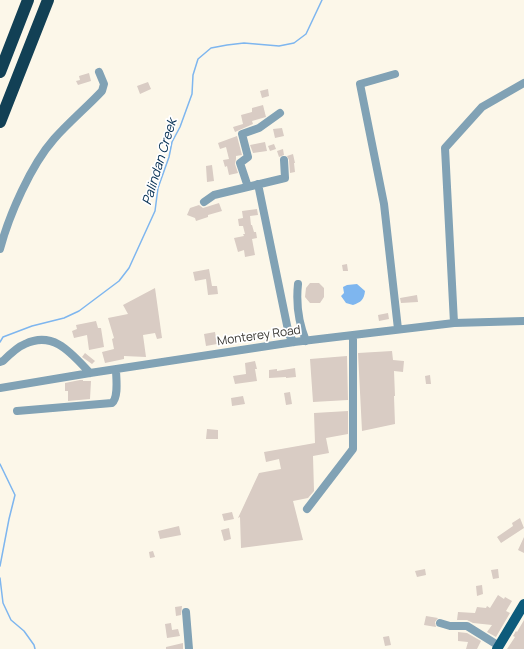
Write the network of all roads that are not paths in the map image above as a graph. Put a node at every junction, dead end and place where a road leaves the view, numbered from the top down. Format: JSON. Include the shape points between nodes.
{"nodes":[{"id":1,"x":28,"y":0,"type":"edge"},
{"id":2,"x":48,"y":0,"type":"edge"},
{"id":3,"x":0,"y":72,"type":"edge"},
{"id":4,"x":100,"y":72,"type":"dead end"},
{"id":5,"x":395,"y":74,"type":"dead end"},
{"id":6,"x":524,"y":83,"type":"edge"},
{"id":7,"x":280,"y":113,"type":"dead end"},
{"id":8,"x":0,"y":122,"type":"edge"},
{"id":9,"x":284,"y":160,"type":"dead end"},
{"id":10,"x":258,"y":184,"type":"junction"},
{"id":11,"x":248,"y":186,"type":"junction"},
{"id":12,"x":204,"y":202,"type":"dead end"},
{"id":13,"x":0,"y":249,"type":"edge"},
{"id":14,"x":298,"y":284,"type":"dead end"},
{"id":15,"x":524,"y":321,"type":"edge"},
{"id":16,"x":454,"y":323,"type":"junction"},
{"id":17,"x":398,"y":329,"type":"junction"},
{"id":18,"x":302,"y":332,"type":"junction"},
{"id":19,"x":353,"y":335,"type":"junction"},
{"id":20,"x":292,"y":338,"type":"junction"},
{"id":21,"x":306,"y":341,"type":"junction"},
{"id":22,"x":0,"y":362,"type":"edge"},
{"id":23,"x":116,"y":369,"type":"junction"},
{"id":24,"x":90,"y":373,"type":"junction"},
{"id":25,"x":0,"y":388,"type":"edge"},
{"id":26,"x":17,"y":410,"type":"dead end"},
{"id":27,"x":307,"y":509,"type":"dead end"},
{"id":28,"x":524,"y":604,"type":"edge"},
{"id":29,"x":186,"y":612,"type":"dead end"},
{"id":30,"x":440,"y":623,"type":"dead end"},
{"id":31,"x":498,"y":648,"type":"edge"},
{"id":32,"x":189,"y":649,"type":"edge"}],
"edges":[{"from":1,"to":3,"type":"highway"},
{"from":2,"to":8,"type":"highway"},
{"from":4,"to":13,"type":"street","via":[[104,84],[102,91],[54,139],[33,170],[6,226]]},
{"from":5,"to":17,"type":"street","via":[[360,84],[384,204]]},
{"from":6,"to":16,"type":"street","via":[[482,107],[445,148]]},
{"from":7,"to":11,"type":"street","via":[[259,128],[242,134],[248,157],[240,163]]},
{"from":9,"to":10,"type":"street","via":[[285,178]]},
{"from":10,"to":11,"type":"street"},
{"from":10,"to":20,"type":"street"},
{"from":11,"to":12,"type":"street","via":[[214,195]]},
{"from":14,"to":18,"type":"street","via":[[297,298]]},
{"from":15,"to":16,"type":"street","name":"Monterey Road"},
{"from":16,"to":17,"type":"street","name":"Monterey Road"},
{"from":17,"to":19,"type":"street","name":"Monterey Road"},
{"from":18,"to":20,"type":"street"},
{"from":18,"to":21,"type":"street"},
{"from":19,"to":21,"type":"street","name":"Monterey Road"},
{"from":19,"to":27,"type":"street","via":[[353,449]]},
{"from":20,"to":21,"type":"street","name":"Monterey Road"},
{"from":20,"to":23,"type":"street","name":"Monterey Road"},
{"from":22,"to":24,"type":"street","via":[[24,344],[46,340],[59,343]]},
{"from":23,"to":24,"type":"street","name":"Monterey Road"},
{"from":23,"to":26,"type":"street","via":[[116,397],[112,403]]},
{"from":24,"to":25,"type":"street","name":"Monterey Road"},
{"from":28,"to":31,"type":"main road"},
{"from":29,"to":32,"type":"street"},
{"from":30,"to":31,"type":"street","via":[[467,626]]}]}
